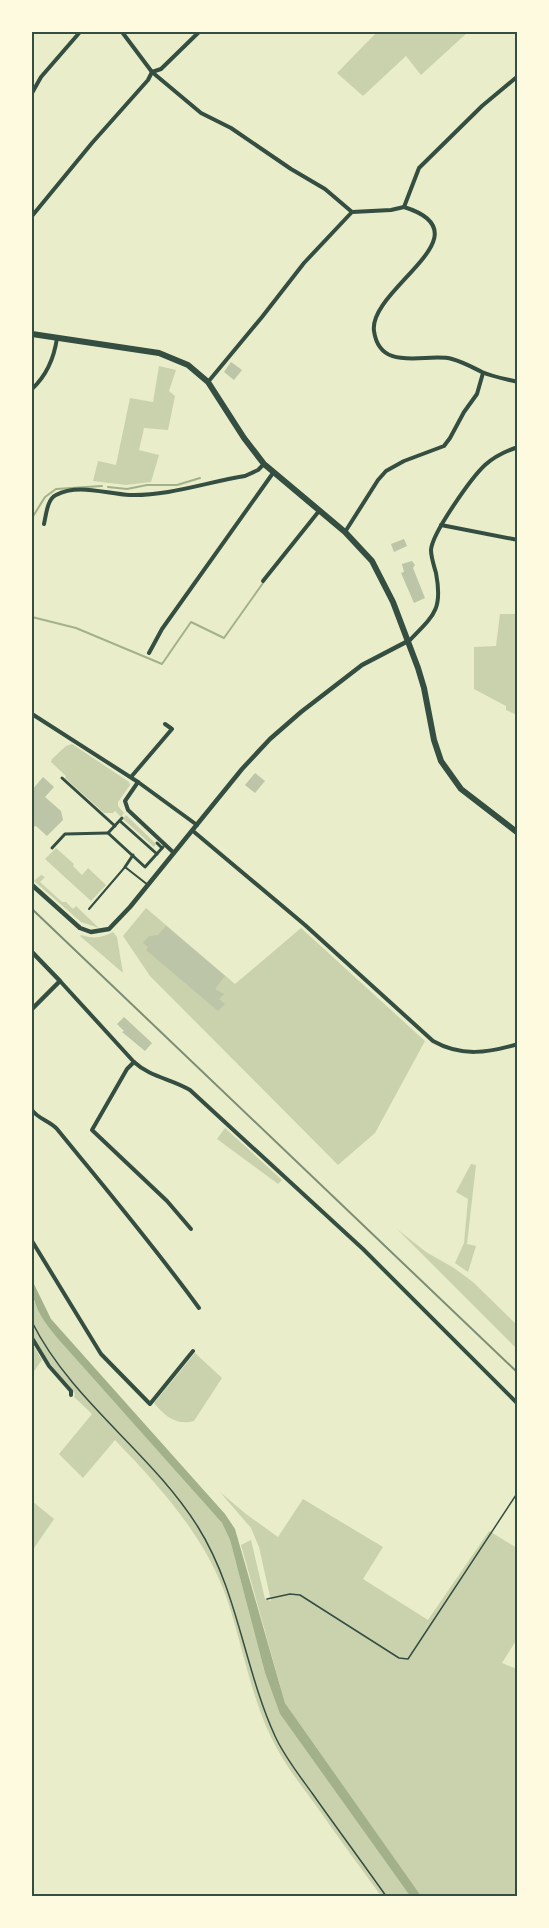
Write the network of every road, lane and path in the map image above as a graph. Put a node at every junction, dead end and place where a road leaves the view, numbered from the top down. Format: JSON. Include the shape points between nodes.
{"nodes":[{"id":1,"x":80,"y":32,"type":"edge"},
{"id":2,"x":122,"y":32,"type":"edge"},
{"id":3,"x":199,"y":32,"type":"edge"},
{"id":4,"x":152,"y":72,"type":"junction"},
{"id":5,"x":517,"y":78,"type":"edge"},
{"id":6,"x":32,"y":93,"type":"edge"},
{"id":7,"x":404,"y":207,"type":"junction"},
{"id":8,"x":352,"y":212,"type":"junction"},
{"id":9,"x":32,"y":216,"type":"edge"},
{"id":10,"x":32,"y":334,"type":"edge"},
{"id":11,"x":57,"y":338,"type":"junction"},
{"id":12,"x":483,"y":373,"type":"junction"},
{"id":13,"x":208,"y":382,"type":"junction"},
{"id":14,"x":518,"y":382,"type":"edge"},
{"id":15,"x":32,"y":389,"type":"edge"},
{"id":16,"x":518,"y":447,"type":"edge"},
{"id":17,"x":264,"y":464,"type":"junction"},
{"id":18,"x":273,"y":473,"type":"junction"},
{"id":19,"x":319,"y":511,"type":"junction"},
{"id":20,"x":44,"y":524,"type":"dead end"},
{"id":21,"x":441,"y":525,"type":"junction"},
{"id":22,"x":345,"y":532,"type":"junction"},
{"id":23,"x":518,"y":540,"type":"edge"},
{"id":24,"x":263,"y":581,"type":"dead end"},
{"id":25,"x":408,"y":641,"type":"junction"},
{"id":26,"x":149,"y":653,"type":"dead end"},
{"id":27,"x":32,"y":714,"type":"edge"},
{"id":28,"x":165,"y":724,"type":"dead end"},
{"id":29,"x":131,"y":777,"type":"junction"},
{"id":30,"x":62,"y":778,"type":"dead end"},
{"id":31,"x":138,"y":782,"type":"junction"},
{"id":32,"x":197,"y":825,"type":"junction"},
{"id":33,"x":115,"y":826,"type":"junction"},
{"id":34,"x":192,"y":831,"type":"junction"},
{"id":35,"x":108,"y":833,"type":"junction"},
{"id":36,"x":518,"y":833,"type":"edge"},
{"id":37,"x":157,"y":843,"type":"dead end"},
{"id":38,"x":52,"y":848,"type":"dead end"},
{"id":39,"x":174,"y":853,"type":"junction"},
{"id":40,"x":157,"y":854,"type":"junction"},
{"id":41,"x":133,"y":855,"type":"junction"},
{"id":42,"x":125,"y":867,"type":"junction"},
{"id":43,"x":32,"y":885,"type":"edge"},
{"id":44,"x":148,"y":885,"type":"junction"},
{"id":45,"x":89,"y":909,"type":"dead end"},
{"id":46,"x":32,"y":952,"type":"edge"},
{"id":47,"x":60,"y":981,"type":"junction"},
{"id":48,"x":32,"y":1009,"type":"edge"},
{"id":49,"x":518,"y":1044,"type":"edge"},
{"id":50,"x":134,"y":1062,"type":"junction"},
{"id":51,"x":32,"y":1110,"type":"edge"},
{"id":52,"x":190,"y":1229,"type":"dead end"},
{"id":53,"x":32,"y":1241,"type":"edge"},
{"id":54,"x":199,"y":1308,"type":"dead end"},
{"id":55,"x":32,"y":1323,"type":"edge"},
{"id":56,"x":32,"y":1338,"type":"edge"},
{"id":57,"x":193,"y":1352,"type":"dead end"},
{"id":58,"x":71,"y":1395,"type":"dead end"},
{"id":59,"x":518,"y":1404,"type":"edge"},
{"id":60,"x":518,"y":1491,"type":"edge"},
{"id":61,"x":267,"y":1599,"type":"dead end"},
{"id":62,"x":386,"y":1896,"type":"edge"}],
"edges":[{"from":1,"to":6,"type":"street"},
{"from":2,"to":4,"type":"street"},
{"from":3,"to":4,"type":"street","via":[[161,69]]},
{"from":4,"to":8,"type":"street","via":[[201,113],[325,189]]},
{"from":4,"to":9,"type":"street"},
{"from":5,"to":7,"type":"street","via":[[482,106],[419,168]]},
{"from":7,"to":8,"type":"street"},
{"from":7,"to":12,"type":"street","via":[[427,219],[436,237],[427,255],[380,309],[375,324],[377,341],[391,355],[422,360],[451,358]]},
{"from":8,"to":13,"type":"street","via":[[304,263]]},
{"from":10,"to":11,"type":"main road"},
{"from":11,"to":13,"type":"main road","via":[[170,356]]},
{"from":11,"to":15,"type":"street","via":[[47,372]]},
{"from":12,"to":14,"type":"street"},
{"from":12,"to":22,"type":"street","via":[[477,394],[450,438],[437,449],[386,471]]},
{"from":13,"to":17,"type":"main road"},
{"from":16,"to":21,"type":"street","via":[[486,464]]},
{"from":17,"to":18,"type":"main road"},
{"from":17,"to":20,"type":"street","via":[[245,476],[151,494],[87,490],[57,494],[49,503]]},
{"from":18,"to":19,"type":"main road"},
{"from":18,"to":26,"type":"street"},
{"from":19,"to":22,"type":"main road"},
{"from":19,"to":24,"type":"street"},
{"from":21,"to":23,"type":"street"},
{"from":21,"to":25,"type":"street","via":[[431,550],[439,603]]},
{"from":22,"to":25,"type":"main road","via":[[377,569]]},
{"from":25,"to":32,"type":"street","via":[[362,665],[270,739]]},
{"from":25,"to":36,"type":"main road","via":[[424,688],[441,762],[461,789]]},
{"from":27,"to":29,"type":"street"},
{"from":28,"to":29,"type":"street","via":[[172,729]]},
{"from":29,"to":31,"type":"street"},
{"from":30,"to":33,"type":"street"},
{"from":31,"to":32,"type":"street"},
{"from":31,"to":39,"type":"street","via":[[125,801],[128,810]]},
{"from":32,"to":34,"type":"street"},
{"from":33,"to":35,"type":"street"},
{"from":33,"to":40,"type":"street","via":[[121,819]]},
{"from":34,"to":39,"type":"street"},
{"from":34,"to":49,"type":"street","via":[[319,937],[433,1041],[459,1052],[481,1053]]},
{"from":35,"to":38,"type":"street","via":[[65,834]]},
{"from":35,"to":41,"type":"street"},
{"from":37,"to":40,"type":"street","via":[[162,848]]},
{"from":39,"to":44,"type":"street"},
{"from":40,"to":41,"type":"street","via":[[145,867]]},
{"from":41,"to":42,"type":"street"},
{"from":42,"to":44,"type":"lane"},
{"from":42,"to":45,"type":"lane"},
{"from":43,"to":44,"type":"street","via":[[72,923],[91,932],[102,932],[114,925]]},
{"from":46,"to":47,"type":"street"},
{"from":47,"to":48,"type":"street"},
{"from":47,"to":50,"type":"street"},
{"from":50,"to":52,"type":"street","via":[[92,1130],[160,1194]]},
{"from":50,"to":59,"type":"street","via":[[146,1072],[190,1090],[363,1249]]},
{"from":51,"to":54,"type":"street","via":[[55,1127]]},
{"from":53,"to":57,"type":"street","via":[[101,1354],[150,1404]]},
{"from":55,"to":62,"type":"path","via":[[60,1369],[177,1498],[199,1528],[225,1580],[275,1738]]},
{"from":56,"to":58,"type":"street"},
{"from":60,"to":61,"type":"path","via":[[408,1659],[399,1658],[300,1595]]}]}
